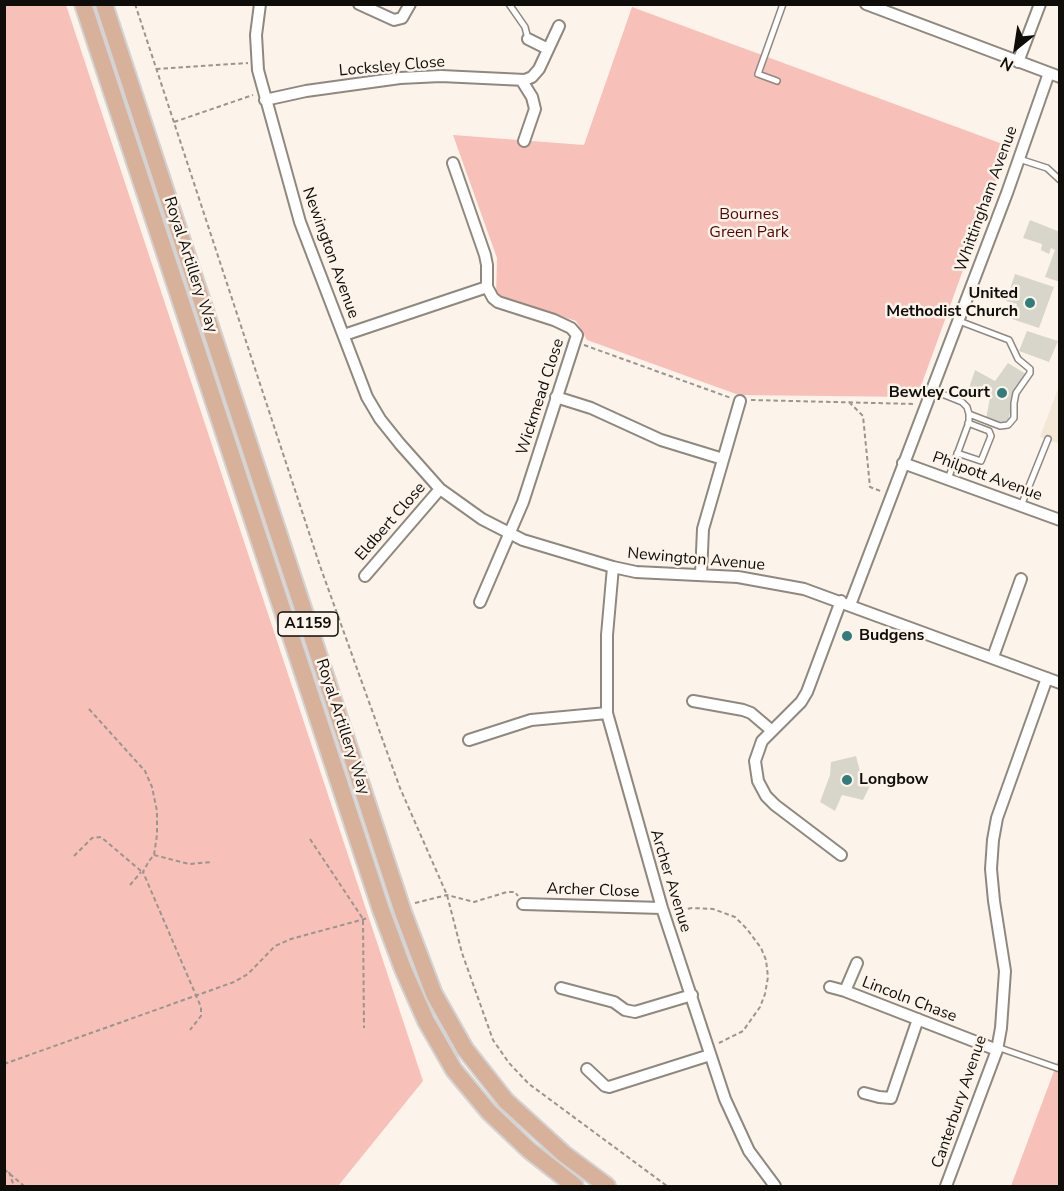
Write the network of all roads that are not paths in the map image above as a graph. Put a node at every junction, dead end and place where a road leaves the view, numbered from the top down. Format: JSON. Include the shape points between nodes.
{"nodes":[{"id":1,"x":83,"y":4,"type":"edge"},
{"id":2,"x":104,"y":4,"type":"edge"},
{"id":3,"x":260,"y":4,"type":"edge"},
{"id":4,"x":359,"y":4,"type":"edge"},
{"id":5,"x":410,"y":4,"type":"edge"},
{"id":6,"x":509,"y":4,"type":"edge"},
{"id":7,"x":783,"y":4,"type":"edge"},
{"id":8,"x":1040,"y":4,"type":"edge"},
{"id":9,"x":866,"y":5,"type":"edge"},
{"id":10,"x":559,"y":26,"type":"dead end"},
{"id":11,"x":528,"y":39,"type":"joint"},
{"id":12,"x":548,"y":49,"type":"junction"},
{"id":13,"x":1018,"y":62,"type":"junction"},
{"id":14,"x":1054,"y":75,"type":"edge"},
{"id":15,"x":522,"y":81,"type":"junction"},
{"id":16,"x":777,"y":81,"type":"dead end"},
{"id":17,"x":264,"y":95,"type":"junction"},
{"id":18,"x":524,"y":141,"type":"dead end"},
{"id":19,"x":1019,"y":159,"type":"junction"},
{"id":20,"x":453,"y":163,"type":"dead end"},
{"id":21,"x":1059,"y":180,"type":"edge"},
{"id":22,"x":487,"y":287,"type":"junction"},
{"id":23,"x":957,"y":320,"type":"junction"},
{"id":24,"x":344,"y":335,"type":"junction"},
{"id":25,"x":931,"y":389,"type":"junction"},
{"id":26,"x":556,"y":397,"type":"junction"},
{"id":27,"x":740,"y":401,"type":"road end"},
{"id":28,"x":969,"y":414,"type":"junction"},
{"id":29,"x":968,"y":423,"type":"junction"},
{"id":30,"x":1048,"y":439,"type":"dead end"},
{"id":31,"x":957,"y":453,"type":"junction"},
{"id":32,"x":723,"y":459,"type":"junction"},
{"id":33,"x":903,"y":463,"type":"junction"},
{"id":34,"x":948,"y":479,"type":"junction"},
{"id":35,"x":440,"y":489,"type":"junction"},
{"id":36,"x":1022,"y":506,"type":"junction"},
{"id":37,"x":1059,"y":520,"type":"edge"},
{"id":38,"x":510,"y":534,"type":"junction"},
{"id":39,"x":613,"y":567,"type":"junction"},
{"id":40,"x":701,"y":575,"type":"junction"},
{"id":41,"x":365,"y":576,"type":"dead end"},
{"id":42,"x":1021,"y":579,"type":"dead end"},
{"id":43,"x":480,"y":602,"type":"dead end"},
{"id":44,"x":846,"y":603,"type":"junction"},
{"id":45,"x":993,"y":657,"type":"junction"},
{"id":46,"x":1047,"y":678,"type":"junction"},
{"id":47,"x":1059,"y":683,"type":"edge"},
{"id":48,"x":693,"y":701,"type":"dead end"},
{"id":49,"x":607,"y":713,"type":"junction"},
{"id":50,"x":771,"y":730,"type":"junction"},
{"id":51,"x":469,"y":740,"type":"dead end"},
{"id":52,"x":841,"y":855,"type":"dead end"},
{"id":53,"x":523,"y":904,"type":"road end"},
{"id":54,"x":663,"y":911,"type":"junction"},
{"id":55,"x":857,"y":963,"type":"dead end"},
{"id":56,"x":830,"y":987,"type":"dead end"},
{"id":57,"x":561,"y":988,"type":"dead end"},
{"id":58,"x":844,"y":991,"type":"junction"},
{"id":59,"x":692,"y":995,"type":"junction"},
{"id":60,"x":918,"y":1019,"type":"junction"},
{"id":61,"x":997,"y":1048,"type":"junction"},
{"id":62,"x":709,"y":1051,"type":"junction"},
{"id":63,"x":587,"y":1069,"type":"dead end"},
{"id":64,"x":1059,"y":1069,"type":"edge"},
{"id":65,"x":864,"y":1093,"type":"dead end"},
{"id":66,"x":575,"y":1186,"type":"edge"},
{"id":67,"x":607,"y":1186,"type":"edge"},
{"id":68,"x":775,"y":1186,"type":"edge"},
{"id":69,"x":946,"y":1186,"type":"edge"}],
"edges":[{"from":1,"to":66,"type":"main road","name":"Royal Artillery Way","number":"A1159","via":[[403,969],[454,1070],[529,1150]]},
{"from":2,"to":67,"type":"main road","name":"Royal Artillery Way","number":"A1159","via":[[403,912],[434,994],[465,1049],[506,1101],[564,1154]]},
{"from":3,"to":17,"type":"street","name":"Newington Avenue","via":[[257,62]]},
{"from":4,"to":5,"type":"street","via":[[394,20],[402,18]]},
{"from":6,"to":11,"type":"lane","via":[[525,27]]},
{"from":7,"to":16,"type":"lane","via":[[758,74]]},
{"from":8,"to":13,"type":"street"},
{"from":9,"to":13,"type":"street"},
{"from":10,"to":12,"type":"street"},
{"from":11,"to":12,"type":"street"},
{"from":12,"to":15,"type":"street","via":[[536,73]]},
{"from":13,"to":14,"type":"street"},
{"from":14,"to":19,"type":"street","name":"Whittingham Avenue"},
{"from":15,"to":17,"type":"street","name":"Locksley Close","via":[[441,76],[400,78]]},
{"from":15,"to":18,"type":"street","via":[[535,109]]},
{"from":17,"to":24,"type":"street","name":"Newington Avenue","via":[[300,222]]},
{"from":19,"to":21,"type":"lane","via":[[1047,168]]},
{"from":19,"to":23,"type":"street","name":"Whittingham Avenue"},
{"from":20,"to":22,"type":"street","via":[[485,255]]},
{"from":22,"to":24,"type":"street"},
{"from":22,"to":26,"type":"street","name":"Wickmead Close","via":[[498,302],[554,320],[577,335]]},
{"from":23,"to":25,"type":"street","name":"Whittingham Avenue"},
{"from":23,"to":28,"type":"lane","via":[[1010,340],[1018,359],[1030,369],[1016,393],[1013,421],[1008,425],[1000,426]]},
{"from":24,"to":35,"type":"street","name":"Newington Avenue","via":[[367,397],[380,419]]},
{"from":25,"to":28,"type":"lane","via":[[962,402]]},
{"from":25,"to":33,"type":"street","name":"Whittingham Avenue"},
{"from":26,"to":32,"type":"street","via":[[591,408],[661,440]]},
{"from":26,"to":38,"type":"street","name":"Wickmead Close"},
{"from":27,"to":32,"type":"street"},
{"from":28,"to":29,"type":"lane"},
{"from":29,"to":31,"type":"lane"},
{"from":29,"to":31,"type":"lane","via":[[991,436],[981,461]]},
{"from":30,"to":36,"type":"lane"},
{"from":31,"to":34,"type":"lane"},
{"from":32,"to":40,"type":"street","via":[[703,530]]},
{"from":33,"to":34,"type":"street","name":"Philpott Avenue"},
{"from":33,"to":44,"type":"street","name":"Whittingham Avenue"},
{"from":34,"to":36,"type":"street","name":"Philpott Avenue"},
{"from":35,"to":38,"type":"street","name":"Newington Avenue"},
{"from":35,"to":41,"type":"street","name":"Eldbert Close"},
{"from":36,"to":37,"type":"street","name":"Philpott Avenue"},
{"from":38,"to":39,"type":"street","name":"Newington Avenue"},
{"from":38,"to":43,"type":"street","name":"Wickmead Close"},
{"from":39,"to":40,"type":"street","name":"Newington Avenue"},
{"from":39,"to":49,"type":"street","name":"Archer Avenue","via":[[607,635]]},
{"from":40,"to":44,"type":"street","name":"Newington Avenue","via":[[773,582]]},
{"from":42,"to":45,"type":"street"},
{"from":44,"to":45,"type":"street","name":"Newington Avenue"},
{"from":44,"to":50,"type":"street","name":"Whittingham Avenue","via":[[801,702]]},
{"from":45,"to":46,"type":"street","name":"Newington Avenue"},
{"from":46,"to":47,"type":"street","name":"Newington Avenue"},
{"from":46,"to":61,"type":"street","name":"Canterbury Avenue","via":[[997,818],[993,840],[993,901],[1005,971]]},
{"from":48,"to":50,"type":"street","via":[[743,710]]},
{"from":49,"to":51,"type":"street","via":[[541,718]]},
{"from":49,"to":54,"type":"street","name":"Archer Avenue"},
{"from":50,"to":52,"type":"street","name":"Whittingham Avenue","via":[[755,761],[761,789],[775,805]]},
{"from":53,"to":54,"type":"street","name":"Archer Close"},
{"from":54,"to":59,"type":"street","name":"Archer Avenue"},
{"from":55,"to":58,"type":"street","name":"Lincoln Chase"},
{"from":56,"to":58,"type":"street","name":"Lincoln Chase"},
{"from":57,"to":59,"type":"street","via":[[614,1002],[635,1012]]},
{"from":58,"to":60,"type":"street","name":"Lincoln Chase"},
{"from":59,"to":62,"type":"street","name":"Archer Avenue"},
{"from":60,"to":61,"type":"street","name":"Lincoln Chase"},
{"from":60,"to":65,"type":"street","via":[[891,1098]]},
{"from":61,"to":64,"type":"lane"},
{"from":61,"to":69,"type":"street","name":"Canterbury Avenue"},
{"from":62,"to":63,"type":"street","via":[[609,1087]]},
{"from":62,"to":68,"type":"street","name":"Archer Avenue","via":[[745,1143]]}]}
